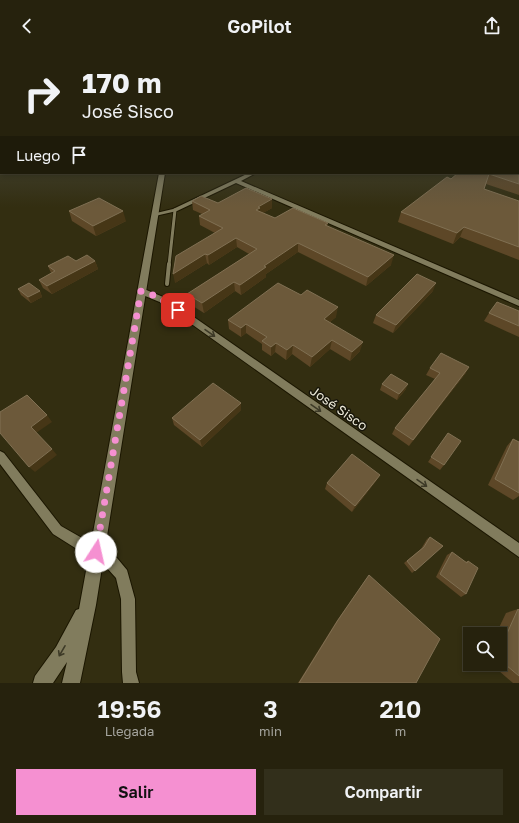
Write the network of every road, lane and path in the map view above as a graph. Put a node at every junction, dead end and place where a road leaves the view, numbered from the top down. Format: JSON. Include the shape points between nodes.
{"nodes":[{"id":1,"x":162,"y":174,"type":"edge"},
{"id":2,"x":251,"y":174,"type":"edge"},
{"id":3,"x":236,"y":181,"type":"junction"},
{"id":4,"x":175,"y":210,"type":"junction"},
{"id":5,"x":155,"y":214,"type":"junction"},
{"id":6,"x":167,"y":284,"type":"dead end"},
{"id":7,"x":141,"y":291,"type":"junction"},
{"id":8,"x":519,"y":303,"type":"edge"},
{"id":9,"x":0,"y":456,"type":"edge"},
{"id":10,"x":519,"y":551,"type":"edge"},
{"id":11,"x":96,"y":552,"type":"junction"},
{"id":12,"x":88,"y":605,"type":"junction"},
{"id":13,"x":42,"y":683,"type":"edge"},
{"id":14,"x":71,"y":683,"type":"edge"},
{"id":15,"x":131,"y":683,"type":"edge"}],
"edges":[{"from":1,"to":5,"type":"street"},
{"from":2,"to":3,"type":"street"},
{"from":3,"to":4,"type":"street"},
{"from":3,"to":8,"type":"street"},
{"from":4,"to":5,"type":"street"},
{"from":4,"to":6,"type":"lane"},
{"from":5,"to":7,"type":"street"},
{"from":7,"to":10,"type":"street","name":"José Sisco","one_way":true,"via":[[165,302]]},
{"from":7,"to":11,"type":"street"},
{"from":9,"to":11,"type":"street","via":[[57,530]]},
{"from":11,"to":12,"type":"street"},
{"from":11,"to":15,"type":"street","via":[[112,563],[122,575],[128,599]]},
{"from":12,"to":13,"type":"street","one_way":true},
{"from":12,"to":14,"type":"street"}]}
